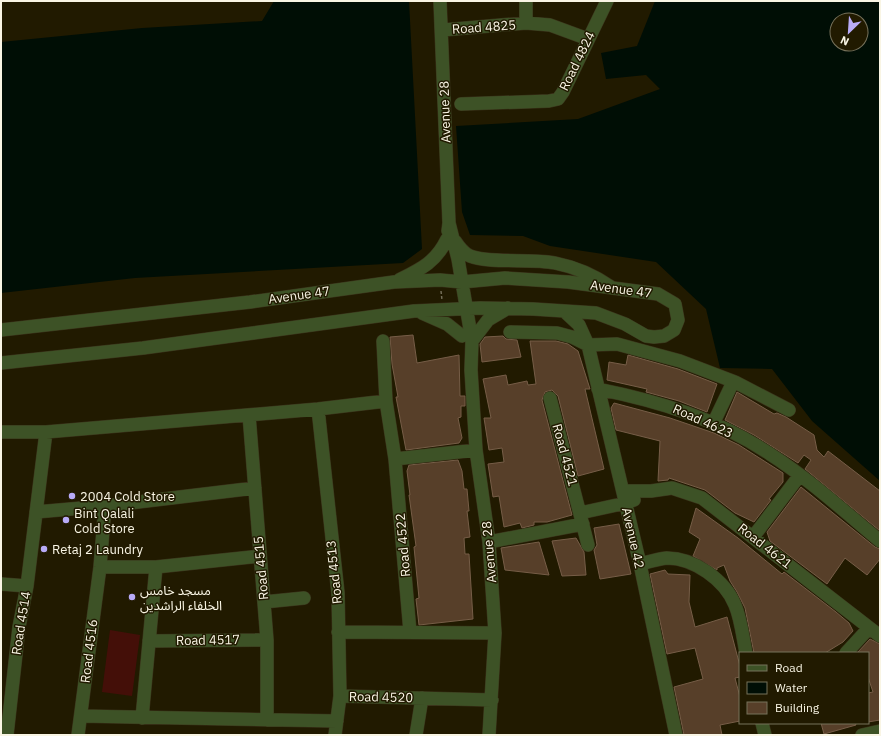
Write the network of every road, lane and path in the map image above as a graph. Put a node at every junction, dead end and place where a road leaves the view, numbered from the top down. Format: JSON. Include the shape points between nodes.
{"nodes":[{"id":1,"x":440,"y":1,"type":"edge"},
{"id":2,"x":526,"y":1,"type":"edge"},
{"id":3,"x":607,"y":1,"type":"edge"},
{"id":4,"x":526,"y":24,"type":"junction"},
{"id":5,"x":443,"y":30,"type":"junction"},
{"id":6,"x":588,"y":40,"type":"junction"},
{"id":7,"x":461,"y":104,"type":"dead end"},
{"id":8,"x":450,"y":240,"type":"junction"},
{"id":9,"x":440,"y":280,"type":"junction"},
{"id":10,"x":394,"y":282,"type":"junction"},
{"id":11,"x":458,"y":282,"type":"junction"},
{"id":12,"x":616,"y":290,"type":"junction"},
{"id":13,"x":462,"y":308,"type":"junction"},
{"id":14,"x":509,"y":308,"type":"junction"},
{"id":15,"x":444,"y":310,"type":"junction"},
{"id":16,"x":414,"y":311,"type":"junction"},
{"id":17,"x":564,"y":311,"type":"junction"},
{"id":18,"x":596,"y":313,"type":"junction"},
{"id":19,"x":1,"y":330,"type":"edge"},
{"id":20,"x":510,"y":332,"type":"dead end"},
{"id":21,"x":467,"y":339,"type":"junction"},
{"id":22,"x":383,"y":341,"type":"dead end"},
{"id":23,"x":588,"y":344,"type":"junction"},
{"id":24,"x":1,"y":363,"type":"edge"},
{"id":25,"x":733,"y":382,"type":"junction"},
{"id":26,"x":598,"y":389,"type":"junction"},
{"id":27,"x":550,"y":398,"type":"dead end"},
{"id":28,"x":386,"y":401,"type":"junction"},
{"id":29,"x":318,"y":409,"type":"junction"},
{"id":30,"x":789,"y":410,"type":"dead end"},
{"id":31,"x":249,"y":415,"type":"junction"},
{"id":32,"x":713,"y":424,"type":"junction"},
{"id":33,"x":1,"y":432,"type":"edge"},
{"id":34,"x":46,"y":432,"type":"junction"},
{"id":35,"x":476,"y":450,"type":"junction"},
{"id":36,"x":395,"y":459,"type":"junction"},
{"id":37,"x":800,"y":475,"type":"junction"},
{"id":38,"x":255,"y":488,"type":"junction"},
{"id":39,"x":624,"y":497,"type":"junction"},
{"id":40,"x":105,"y":506,"type":"junction"},
{"id":41,"x":36,"y":512,"type":"junction"},
{"id":42,"x":581,"y":518,"type":"junction"},
{"id":43,"x":753,"y":537,"type":"junction"},
{"id":44,"x":880,"y":541,"type":"edge"},
{"id":45,"x":489,"y":542,"type":"junction"},
{"id":46,"x":588,"y":545,"type":"dead end"},
{"id":47,"x":260,"y":556,"type":"junction"},
{"id":48,"x":640,"y":564,"type":"junction"},
{"id":49,"x":156,"y":567,"type":"junction"},
{"id":50,"x":100,"y":568,"type":"junction"},
{"id":51,"x":1,"y":584,"type":"edge"},
{"id":52,"x":27,"y":586,"type":"junction"},
{"id":53,"x":304,"y":598,"type":"dead end"},
{"id":54,"x":264,"y":602,"type":"junction"},
{"id":55,"x":869,"y":628,"type":"junction"},
{"id":56,"x":338,"y":632,"type":"junction"},
{"id":57,"x":410,"y":632,"type":"junction"},
{"id":58,"x":495,"y":633,"type":"junction"},
{"id":59,"x":880,"y":636,"type":"edge"},
{"id":60,"x":268,"y":640,"type":"junction"},
{"id":61,"x":149,"y":641,"type":"junction"},
{"id":62,"x":746,"y":652,"type":"edge"},
{"id":63,"x":847,"y":652,"type":"edge"},
{"id":64,"x":7,"y":683,"type":"edge"},
{"id":65,"x":340,"y":696,"type":"junction"},
{"id":66,"x":422,"y":698,"type":"junction"},
{"id":67,"x":492,"y":700,"type":"junction"},
{"id":68,"x":81,"y":716,"type":"junction"},
{"id":69,"x":142,"y":718,"type":"junction"},
{"id":70,"x":267,"y":720,"type":"junction"},
{"id":71,"x":336,"y":721,"type":"junction"},
{"id":72,"x":762,"y":724,"type":"edge"},
{"id":73,"x":880,"y":731,"type":"edge"},
{"id":74,"x":8,"y":735,"type":"edge"},
{"id":75,"x":78,"y":735,"type":"edge"},
{"id":76,"x":335,"y":735,"type":"edge"},
{"id":77,"x":416,"y":735,"type":"edge"},
{"id":78,"x":489,"y":735,"type":"edge"},
{"id":79,"x":676,"y":735,"type":"edge"},
{"id":80,"x":765,"y":735,"type":"edge"},
{"id":81,"x":862,"y":735,"type":"edge"}],
"edges":[{"from":1,"to":5,"type":"street","name":"Avenue 28"},
{"from":2,"to":4,"type":"street","name":"Road 4825"},
{"from":3,"to":6,"type":"street","name":"Road 4824"},
{"from":4,"to":5,"type":"street","name":"Road 4825"},
{"from":4,"to":6,"type":"street","name":"Road 4825","via":[[550,25]]},
{"from":5,"to":8,"type":"street","name":"Avenue 28"},
{"from":6,"to":7,"type":"street","name":"Road 4824","via":[[558,99]]},
{"from":8,"to":10,"type":"street","via":[[432,261]]},
{"from":8,"to":11,"type":"street","name":"Avenue 28"},
{"from":8,"to":12,"type":"street","via":[[462,251],[477,258],[555,263],[590,275]]},
{"from":9,"to":10,"type":"street","name":"Avenue 47"},
{"from":9,"to":11,"type":"street","name":"Avenue 47"},
{"from":9,"to":15,"type":"path"},
{"from":10,"to":19,"type":"street","name":"Avenue 47","via":[[250,302]]},
{"from":11,"to":12,"type":"street","name":"Avenue 47","via":[[505,278],[568,282]]},
{"from":11,"to":13,"type":"street","name":"Avenue 28"},
{"from":12,"to":18,"type":"street","name":"Avenue 47","via":[[658,294],[668,298],[677,309],[678,320],[674,330],[664,336],[646,336],[625,324]]},
{"from":13,"to":14,"type":"street","name":"Avenue 47"},
{"from":13,"to":15,"type":"street","name":"Avenue 47"},
{"from":13,"to":21,"type":"street","name":"Avenue 28"},
{"from":14,"to":17,"type":"street","name":"Avenue 47"},
{"from":14,"to":21,"type":"street","via":[[488,320]]},
{"from":15,"to":16,"type":"street","name":"Avenue 47"},
{"from":16,"to":21,"type":"street","via":[[437,318]]},
{"from":16,"to":24,"type":"street","name":"Avenue 47","via":[[143,348]]},
{"from":17,"to":18,"type":"street","name":"Avenue 47"},
{"from":17,"to":23,"type":"street","name":"Avenue 42","via":[[578,325]]},
{"from":18,"to":23,"type":"street","name":"Avenue 42","via":[[589,326]]},
{"from":20,"to":23,"type":"street","via":[[557,333]]},
{"from":21,"to":35,"type":"street","name":"Avenue 28"},
{"from":22,"to":28,"type":"street","name":"Road 4522"},
{"from":23,"to":25,"type":"street","via":[[617,344],[680,361]]},
{"from":23,"to":26,"type":"street","name":"Avenue 42"},
{"from":25,"to":30,"type":"street"},
{"from":25,"to":32,"type":"street"},
{"from":26,"to":32,"type":"street","name":"Road 4623","via":[[665,404]]},
{"from":26,"to":39,"type":"street","name":"Avenue 42"},
{"from":27,"to":42,"type":"street","name":"Road 4521"},
{"from":28,"to":29,"type":"street"},
{"from":28,"to":36,"type":"street","name":"Road 4522"},
{"from":29,"to":31,"type":"street"},
{"from":29,"to":56,"type":"street","name":"Road 4513","via":[[338,593]]},
{"from":31,"to":34,"type":"street"},
{"from":31,"to":38,"type":"street","name":"Road 4515"},
{"from":32,"to":37,"type":"street","name":"Road 4623","via":[[769,453]]},
{"from":33,"to":34,"type":"street"},
{"from":34,"to":41,"type":"street","name":"Road 4514"},
{"from":35,"to":36,"type":"street"},
{"from":35,"to":45,"type":"street","name":"Avenue 28"},
{"from":36,"to":57,"type":"street","name":"Road 4522"},
{"from":37,"to":43,"type":"street"},
{"from":37,"to":44,"type":"street"},
{"from":38,"to":40,"type":"street"},
{"from":38,"to":47,"type":"street","name":"Road 4515"},
{"from":39,"to":42,"type":"street"},
{"from":39,"to":43,"type":"street","name":"Road 4621","via":[[672,488],[693,494],[711,503]]},
{"from":39,"to":48,"type":"street","name":"Avenue 42"},
{"from":40,"to":41,"type":"street"},
{"from":40,"to":50,"type":"street","name":"Road 4516"},
{"from":41,"to":52,"type":"street","name":"Road 4514"},
{"from":42,"to":45,"type":"street"},
{"from":42,"to":46,"type":"street","name":"Road 4521"},
{"from":43,"to":55,"type":"street","name":"Road 4621"},
{"from":45,"to":58,"type":"street","name":"Avenue 28"},
{"from":47,"to":49,"type":"street"},
{"from":47,"to":54,"type":"street","name":"Road 4515"},
{"from":48,"to":62,"type":"street","via":[[667,558],[684,561],[714,577],[735,604]]},
{"from":48,"to":79,"type":"street","name":"Avenue 42"},
{"from":49,"to":50,"type":"street"},
{"from":49,"to":61,"type":"street"},
{"from":50,"to":68,"type":"street","name":"Road 4516"},
{"from":51,"to":52,"type":"street"},
{"from":52,"to":64,"type":"street","name":"Road 4514"},
{"from":53,"to":54,"type":"street"},
{"from":54,"to":60,"type":"street","name":"Road 4515"},
{"from":55,"to":59,"type":"street","name":"Road 4621"},
{"from":55,"to":63,"type":"street"},
{"from":56,"to":57,"type":"street"},
{"from":56,"to":65,"type":"street","name":"Road 4513"},
{"from":57,"to":58,"type":"street"},
{"from":58,"to":67,"type":"street","name":"Avenue 28"},
{"from":60,"to":61,"type":"street","name":"Road 4517"},
{"from":60,"to":70,"type":"street","name":"Road 4515"},
{"from":61,"to":69,"type":"street"},
{"from":64,"to":74,"type":"street","name":"Road 4514"},
{"from":65,"to":66,"type":"street","name":"Road 4520"},
{"from":65,"to":71,"type":"street","name":"Road 4513"},
{"from":66,"to":67,"type":"street","name":"Road 4520"},
{"from":66,"to":77,"type":"street","name":"Road 4520"},
{"from":67,"to":78,"type":"street","name":"Avenue 28"},
{"from":68,"to":69,"type":"street"},
{"from":68,"to":75,"type":"street","name":"Road 4516"},
{"from":69,"to":70,"type":"street"},
{"from":70,"to":71,"type":"street"},
{"from":71,"to":76,"type":"street","name":"Road 4513"},
{"from":72,"to":80,"type":"street"},
{"from":73,"to":81,"type":"street"}]}
